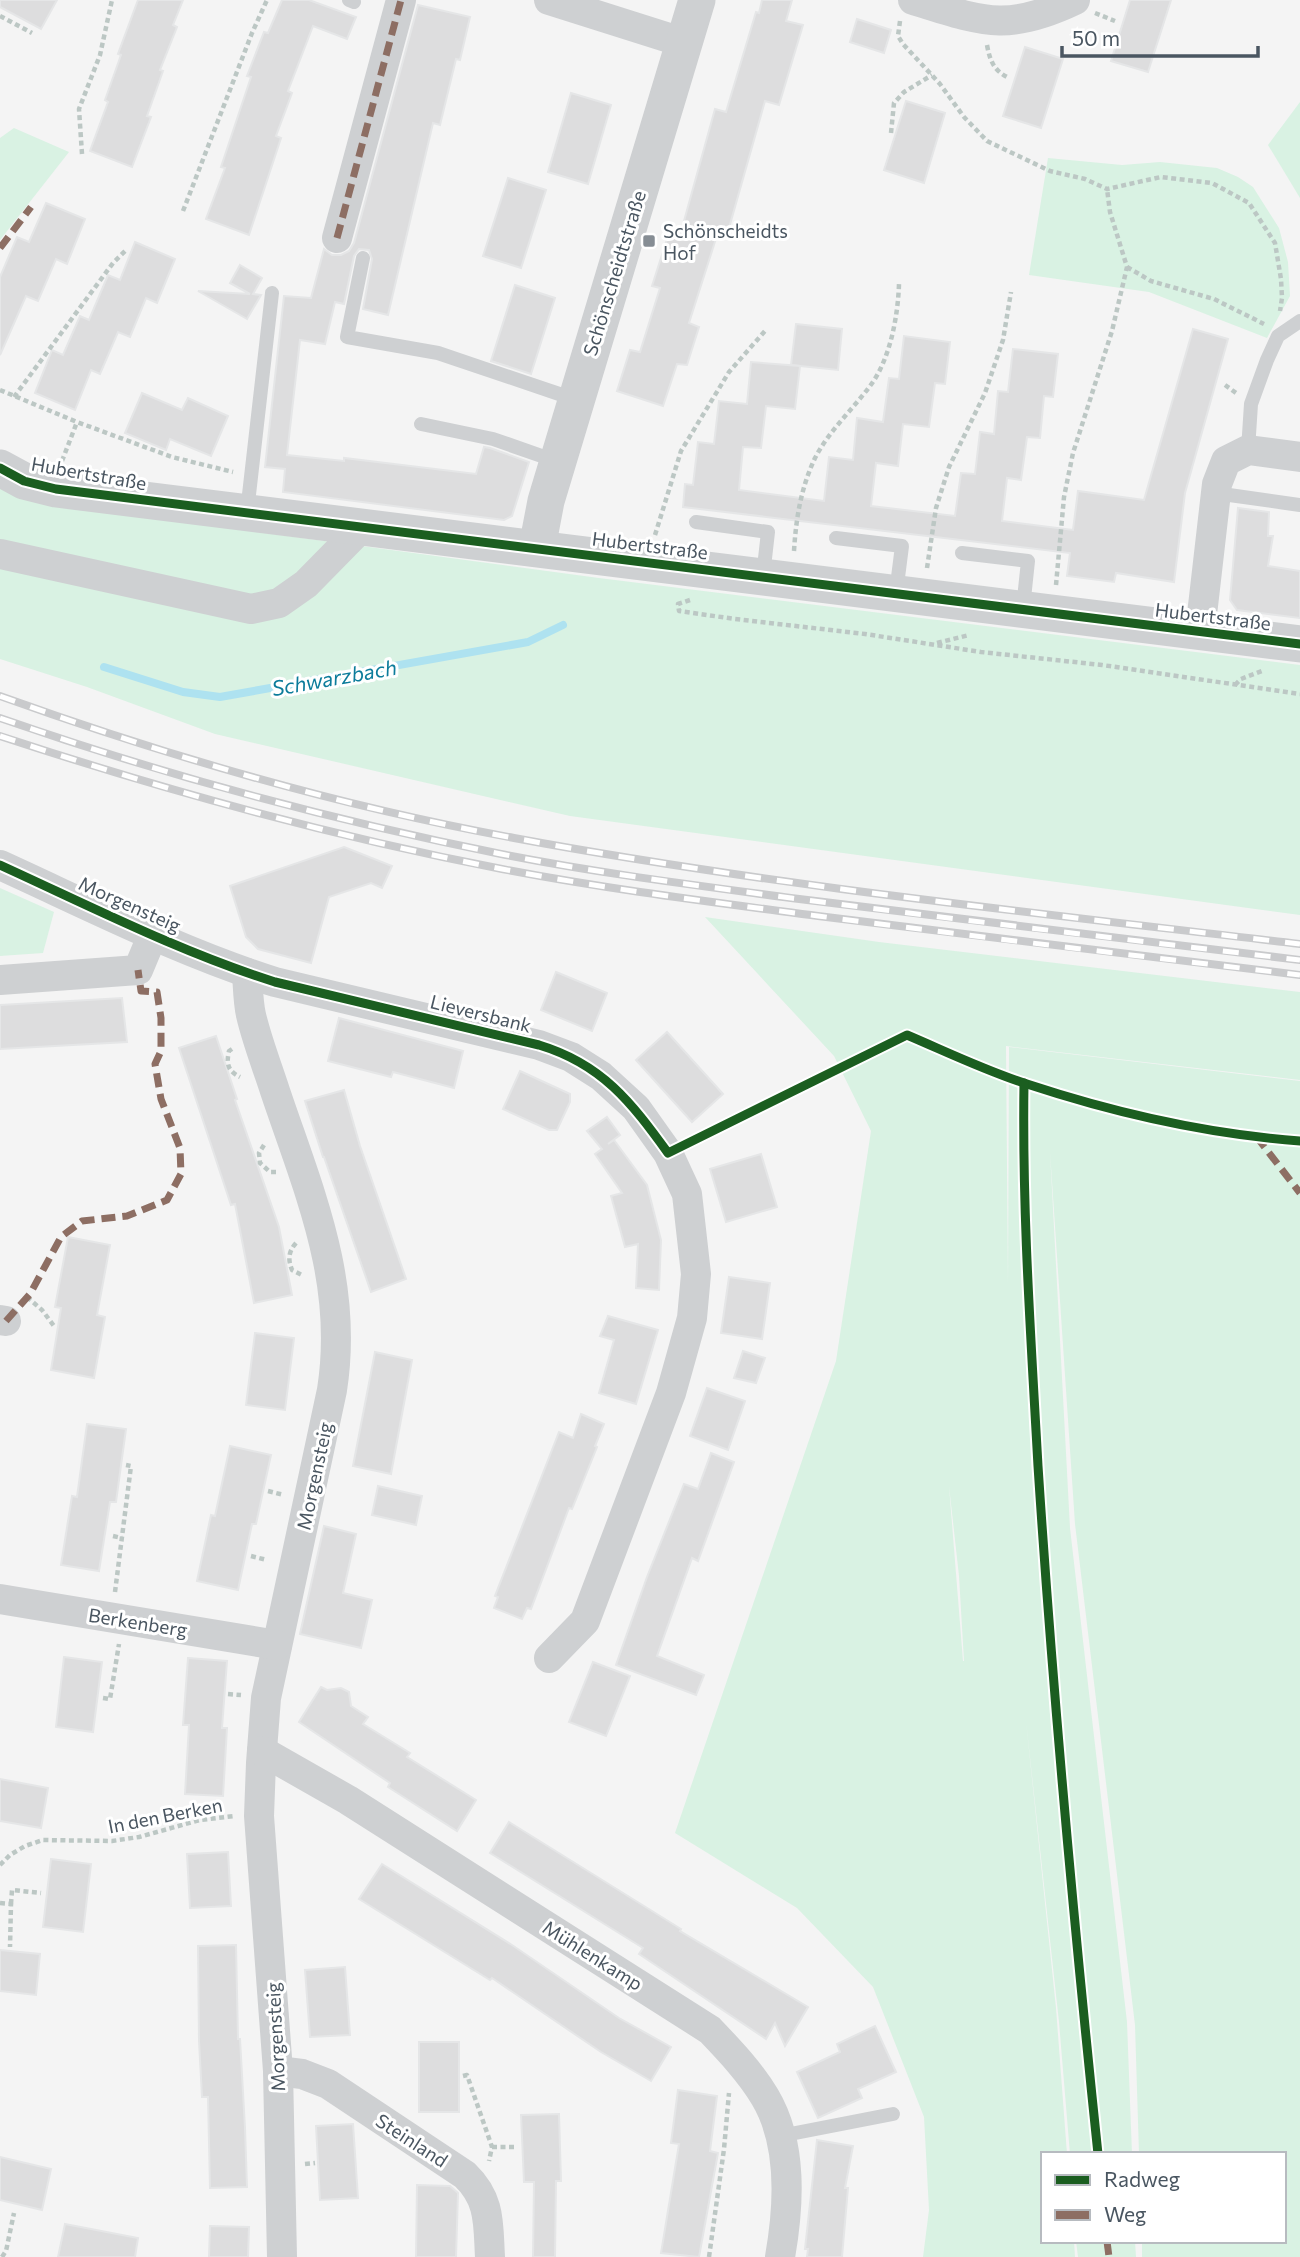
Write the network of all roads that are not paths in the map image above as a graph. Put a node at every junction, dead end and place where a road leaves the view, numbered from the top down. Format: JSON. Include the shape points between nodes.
{"nodes":[{"id":1,"x":401,"y":0,"type":"edge"},
{"id":2,"x":549,"y":0,"type":"edge"},
{"id":3,"x":697,"y":0,"type":"edge"},
{"id":4,"x":1075,"y":0,"type":"edge"},
{"id":5,"x":909,"y":5,"type":"edge"},
{"id":6,"x":685,"y":43,"type":"junction"},
{"id":7,"x":337,"y":238,"type":"dead end"},
{"id":8,"x":363,"y":258,"type":"dead end"},
{"id":9,"x":272,"y":293,"type":"dead end"},
{"id":10,"x":1300,"y":321,"type":"edge"},
{"id":11,"x":576,"y":400,"type":"junction"},
{"id":12,"x":421,"y":424,"type":"dead end"},
{"id":13,"x":1248,"y":450,"type":"junction"},
{"id":14,"x":1300,"y":457,"type":"edge"},
{"id":15,"x":558,"y":461,"type":"junction"},
{"id":16,"x":0,"y":468,"type":"edge"},
{"id":17,"x":1216,"y":493,"type":"junction"},
{"id":18,"x":1300,"y":505,"type":"edge"},
{"id":19,"x":247,"y":514,"type":"junction"},
{"id":20,"x":695,"y":522,"type":"dead end"},
{"id":21,"x":361,"y":528,"type":"junction"},
{"id":22,"x":836,"y":538,"type":"dead end"},
{"id":23,"x":537,"y":548,"type":"junction"},
{"id":24,"x":962,"y":553,"type":"dead end"},
{"id":25,"x":0,"y":554,"type":"edge"},
{"id":26,"x":777,"y":578,"type":"junction"},
{"id":27,"x":910,"y":595,"type":"junction"},
{"id":28,"x":1038,"y":611,"type":"junction"},
{"id":29,"x":1200,"y":632,"type":"junction"},
{"id":30,"x":1300,"y":644,"type":"edge"},
{"id":31,"x":0,"y":865,"type":"edge"},
{"id":32,"x":153,"y":934,"type":"junction"},
{"id":33,"x":247,"y":973,"type":"junction"},
{"id":34,"x":0,"y":980,"type":"edge"},
{"id":35,"x":0,"y":1599,"type":"edge"},
{"id":36,"x":276,"y":1645,"type":"junction"},
{"id":37,"x":549,"y":1658,"type":"dead end"},
{"id":38,"x":262,"y":1751,"type":"junction"},
{"id":39,"x":278,"y":2071,"type":"junction"},
{"id":40,"x":892,"y":2114,"type":"dead end"},
{"id":41,"x":780,"y":2136,"type":"junction"},
{"id":42,"x":282,"y":2257,"type":"edge"},
{"id":43,"x":490,"y":2257,"type":"edge"},
{"id":44,"x":780,"y":2257,"type":"edge"}],
"edges":[{"from":1,"to":7,"type":"street"},
{"from":2,"to":6,"type":"street"},
{"from":3,"to":6,"type":"street","name":"Schönscheidtstraße"},
{"from":4,"to":5,"type":"street","via":[[1044,15],[1010,22]]},
{"from":6,"to":11,"type":"street","name":"Schönscheidtstraße"},
{"from":8,"to":11,"type":"lane","via":[[347,337],[438,353]]},
{"from":9,"to":19,"type":"lane"},
{"from":10,"to":13,"type":"lane","via":[[1278,336],[1251,404]]},
{"from":11,"to":15,"type":"street","name":"Schönscheidtstraße"},
{"from":12,"to":15,"type":"lane","via":[[493,439]]},
{"from":13,"to":14,"type":"street"},
{"from":13,"to":17,"type":"street","via":[[1226,461]]},
{"from":15,"to":23,"type":"street","name":"Schönscheidtstraße"},
{"from":16,"to":19,"type":"street","name":"Hubertstraße","via":[[24,481],[56,489]]},
{"from":17,"to":18,"type":"lane"},
{"from":17,"to":29,"type":"street"},
{"from":19,"to":21,"type":"street","name":"Hubertstraße"},
{"from":20,"to":26,"type":"lane","via":[[768,532]]},
{"from":21,"to":23,"type":"street","name":"Hubertstraße"},
{"from":21,"to":25,"type":"street","via":[[306,584],[279,603],[251,608]]},
{"from":22,"to":27,"type":"lane","via":[[902,546]]},
{"from":23,"to":26,"type":"street","name":"Hubertstraße"},
{"from":24,"to":28,"type":"lane","via":[[1028,561]]},
{"from":26,"to":27,"type":"street","name":"Hubertstraße"},
{"from":27,"to":28,"type":"street","name":"Hubertstraße"},
{"from":28,"to":29,"type":"street","name":"Hubertstraße"},
{"from":29,"to":30,"type":"street","name":"Hubertstraße"},
{"from":31,"to":32,"type":"street","name":"Morgensteig"},
{"from":32,"to":33,"type":"street","name":"Morgensteig"},
{"from":32,"to":34,"type":"street","via":[[138,970]]},
{"from":33,"to":36,"type":"street","name":"Morgensteig","via":[[250,1013],[323,1235],[336,1306],[332,1390]]},
{"from":33,"to":37,"type":"street","name":"Lieversbank","via":[[540,1045],[571,1057],[601,1076],[636,1108],[668,1153],[687,1194],[696,1274],[683,1355],[585,1621]]},
{"from":35,"to":36,"type":"street","name":"Berkenberg"},
{"from":36,"to":38,"type":"street","name":"Morgensteig"},
{"from":38,"to":39,"type":"street","name":"Morgensteig","via":[[259,1816]]},
{"from":38,"to":41,"type":"street","name":"Mühlenkamp","via":[[359,1807],[710,2030],[766,2099]]},
{"from":39,"to":42,"type":"street","name":"Morgensteig"},
{"from":39,"to":43,"type":"street","name":"Steinland","via":[[328,2084],[476,2186],[485,2202]]},
{"from":40,"to":41,"type":"lane"},
{"from":41,"to":44,"type":"street","name":"Mühlenkamp","via":[[786,2207]]}]}
